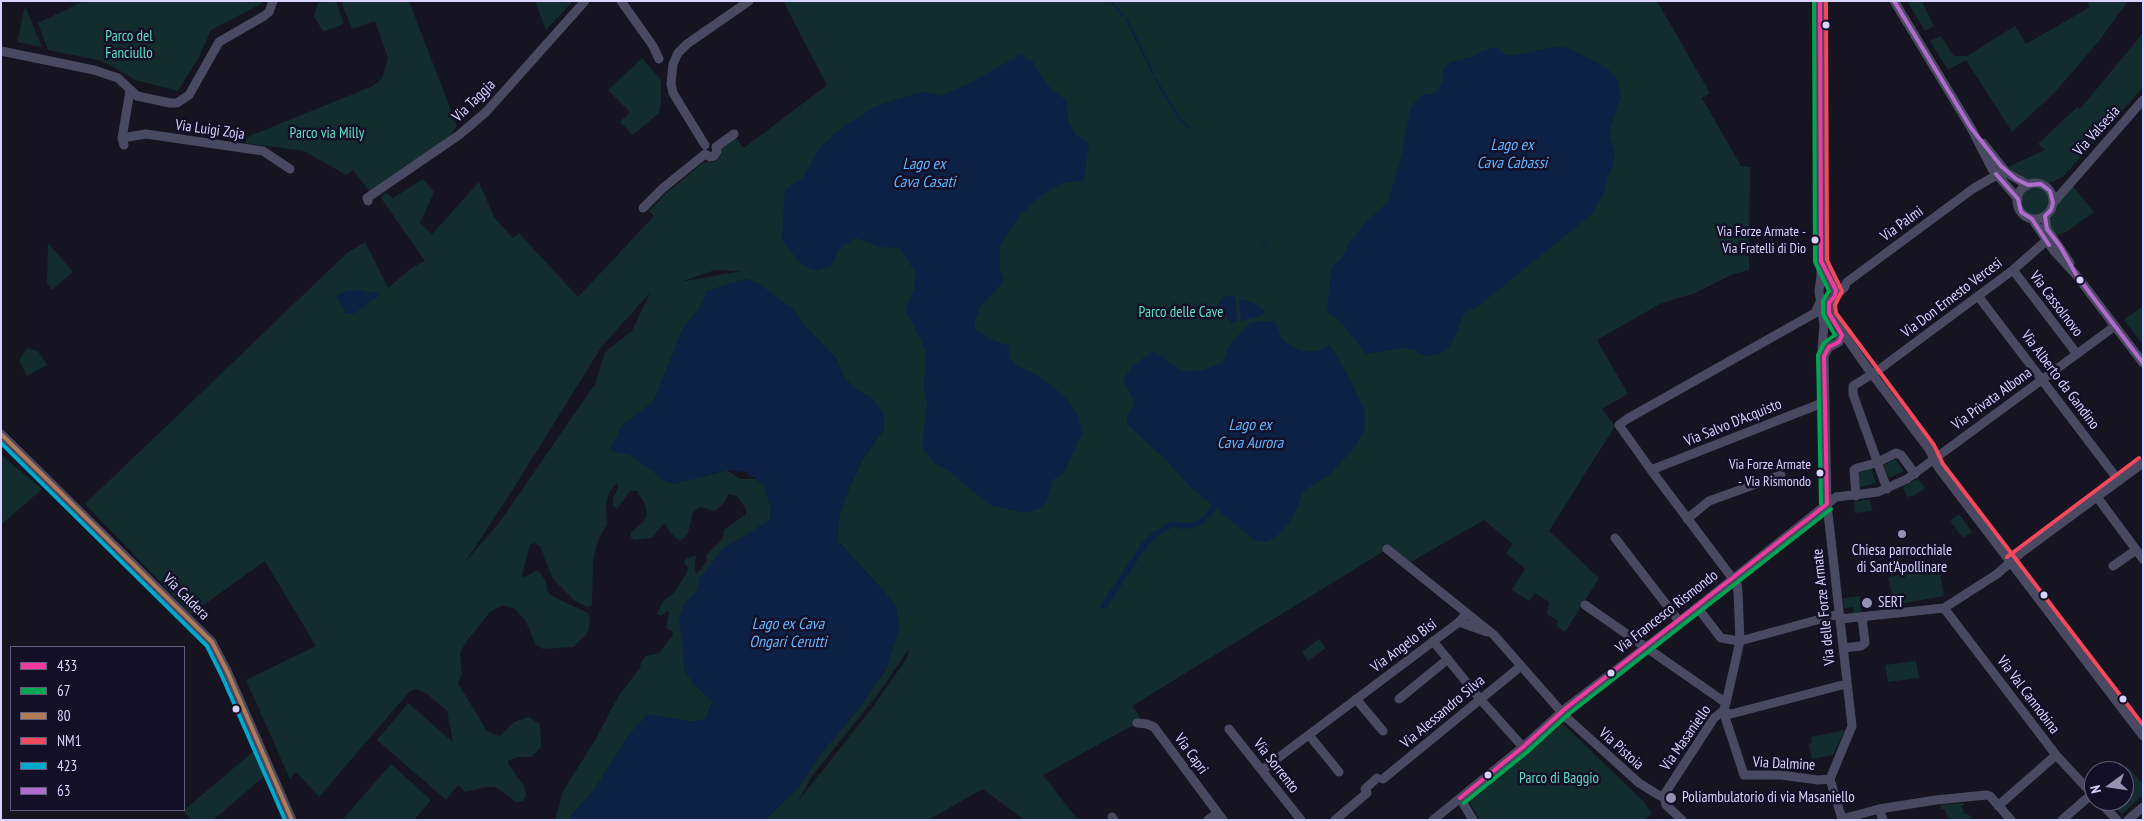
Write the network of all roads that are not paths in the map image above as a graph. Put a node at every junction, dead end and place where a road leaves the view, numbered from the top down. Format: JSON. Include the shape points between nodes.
{"nodes":[{"id":1,"x":272,"y":1,"type":"edge"},
{"id":2,"x":585,"y":1,"type":"edge"},
{"id":3,"x":621,"y":1,"type":"edge"},
{"id":4,"x":749,"y":1,"type":"edge"},
{"id":5,"x":1820,"y":1,"type":"edge"},
{"id":6,"x":1894,"y":1,"type":"edge"},
{"id":7,"x":1,"y":51,"type":"edge"},
{"id":8,"x":659,"y":58,"type":"dead end"},
{"id":9,"x":130,"y":91,"type":"junction"},
{"id":10,"x":2143,"y":100,"type":"edge"},
{"id":11,"x":734,"y":134,"type":"dead end"},
{"id":12,"x":705,"y":150,"type":"junction"},
{"id":13,"x":290,"y":169,"type":"dead end"},
{"id":14,"x":1997,"y":170,"type":"junction"},
{"id":15,"x":2072,"y":180,"type":"junction"},
{"id":16,"x":2028,"y":185,"type":"junction"},
{"id":17,"x":2050,"y":191,"type":"junction"},
{"id":18,"x":2018,"y":199,"type":"junction"},
{"id":19,"x":368,"y":200,"type":"dead end"},
{"id":20,"x":2053,"y":203,"type":"junction"},
{"id":21,"x":643,"y":208,"type":"dead end"},
{"id":22,"x":2045,"y":216,"type":"junction"},
{"id":23,"x":2032,"y":219,"type":"junction"},
{"id":24,"x":2046,"y":241,"type":"junction"},
{"id":25,"x":1821,"y":261,"type":"junction"},
{"id":26,"x":2013,"y":270,"type":"junction"},
{"id":27,"x":2077,"y":276,"type":"junction"},
{"id":28,"x":1847,"y":282,"type":"junction"},
{"id":29,"x":1833,"y":285,"type":"junction"},
{"id":30,"x":1820,"y":294,"type":"junction"},
{"id":31,"x":1978,"y":296,"type":"junction"},
{"id":32,"x":1833,"y":297,"type":"junction"},
{"id":33,"x":1815,"y":313,"type":"junction"},
{"id":34,"x":1823,"y":319,"type":"junction"},
{"id":35,"x":2115,"y":326,"type":"junction"},
{"id":36,"x":1840,"y":330,"type":"junction"},
{"id":37,"x":1823,"y":334,"type":"junction"},
{"id":38,"x":1836,"y":344,"type":"junction"},
{"id":39,"x":1852,"y":346,"type":"junction"},
{"id":40,"x":2077,"y":354,"type":"junction"},
{"id":41,"x":1824,"y":356,"type":"junction"},
{"id":42,"x":2143,"y":363,"type":"edge"},
{"id":43,"x":1871,"y":373,"type":"junction"},
{"id":44,"x":2043,"y":379,"type":"junction"},
{"id":45,"x":1825,"y":402,"type":"junction"},
{"id":46,"x":1,"y":434,"type":"edge"},
{"id":47,"x":1934,"y":459,"type":"junction"},
{"id":48,"x":1876,"y":463,"type":"junction"},
{"id":49,"x":2143,"y":463,"type":"edge"},
{"id":50,"x":1650,"y":470,"type":"junction"},
{"id":51,"x":1915,"y":474,"type":"junction"},
{"id":52,"x":1781,"y":475,"type":"dead end"},
{"id":53,"x":2119,"y":480,"type":"junction"},
{"id":54,"x":1887,"y":489,"type":"junction"},
{"id":55,"x":1856,"y":496,"type":"junction"},
{"id":56,"x":2097,"y":497,"type":"junction"},
{"id":57,"x":1827,"y":504,"type":"junction"},
{"id":58,"x":1687,"y":519,"type":"junction"},
{"id":59,"x":1615,"y":538,"type":"dead end"},
{"id":60,"x":1387,"y":549,"type":"dead end"},
{"id":61,"x":2136,"y":550,"type":"junction"},
{"id":62,"x":2143,"y":559,"type":"edge"},
{"id":63,"x":2011,"y":562,"type":"junction"},
{"id":64,"x":2113,"y":566,"type":"dead end"},
{"id":65,"x":1733,"y":579,"type":"junction"},
{"id":66,"x":1584,"y":605,"type":"dead end"},
{"id":67,"x":1697,"y":607,"type":"junction"},
{"id":68,"x":1944,"y":608,"type":"junction"},
{"id":69,"x":1467,"y":613,"type":"junction"},
{"id":70,"x":1839,"y":616,"type":"junction"},
{"id":71,"x":1862,"y":617,"type":"junction"},
{"id":72,"x":1679,"y":621,"type":"junction"},
{"id":73,"x":1459,"y":622,"type":"junction"},
{"id":74,"x":1494,"y":634,"type":"junction"},
{"id":75,"x":1433,"y":641,"type":"junction"},
{"id":76,"x":1740,"y":641,"type":"junction"},
{"id":77,"x":1646,"y":646,"type":"junction"},
{"id":78,"x":1842,"y":648,"type":"junction"},
{"id":79,"x":1448,"y":659,"type":"junction"},
{"id":80,"x":1521,"y":666,"type":"junction"},
{"id":81,"x":1846,"y":684,"type":"junction"},
{"id":82,"x":1356,"y":699,"type":"junction"},
{"id":83,"x":1399,"y":699,"type":"dead end"},
{"id":84,"x":1480,"y":699,"type":"junction"},
{"id":85,"x":1724,"y":707,"type":"junction"},
{"id":86,"x":1561,"y":713,"type":"junction"},
{"id":87,"x":1137,"y":723,"type":"dead end"},
{"id":88,"x":1229,"y":729,"type":"dead end"},
{"id":89,"x":1383,"y":731,"type":"dead end"},
{"id":90,"x":1309,"y":735,"type":"junction"},
{"id":91,"x":2143,"y":736,"type":"edge"},
{"id":92,"x":1523,"y":747,"type":"junction"},
{"id":93,"x":2056,"y":755,"type":"junction"},
{"id":94,"x":1262,"y":770,"type":"junction"},
{"id":95,"x":1339,"y":772,"type":"dead end"},
{"id":96,"x":1830,"y":779,"type":"junction"},
{"id":97,"x":2084,"y":785,"type":"edge"},
{"id":98,"x":1664,"y":795,"type":"junction"},
{"id":99,"x":1460,"y":798,"type":"junction"},
{"id":100,"x":2084,"y":802,"type":"edge"},
{"id":101,"x":1998,"y":806,"type":"junction"},
{"id":102,"x":2143,"y":807,"type":"edge"},
{"id":103,"x":1879,"y":809,"type":"junction"},
{"id":104,"x":1220,"y":816,"type":"edge"},
{"id":105,"x":1841,"y":819,"type":"edge"},
{"id":106,"x":292,"y":820,"type":"edge"},
{"id":107,"x":1208,"y":820,"type":"edge"},
{"id":108,"x":1301,"y":820,"type":"edge"},
{"id":109,"x":1335,"y":820,"type":"edge"},
{"id":110,"x":1433,"y":820,"type":"edge"},
{"id":111,"x":1473,"y":820,"type":"edge"},
{"id":112,"x":1682,"y":820,"type":"edge"},
{"id":113,"x":1883,"y":820,"type":"edge"},
{"id":114,"x":2011,"y":820,"type":"edge"},
{"id":115,"x":2062,"y":820,"type":"edge"},
{"id":116,"x":2128,"y":820,"type":"edge"}],
"edges":[{"from":1,"to":9,"type":"street","name":"Via Luigi Zoja","via":[[269,12],[264,16],[219,42],[184,100],[170,103],[137,96]]},
{"from":2,"to":19,"type":"street","name":"Via Taggia","via":[[486,112]]},
{"from":3,"to":8,"type":"street"},
{"from":4,"to":12,"type":"street","via":[[687,44],[673,64],[673,94]]},
{"from":5,"to":25,"type":"street","name":"Via delle Forze Armate"},
{"from":6,"to":14,"type":"street"},
{"from":7,"to":9,"type":"street","name":"Via Luigi Zoja","via":[[94,70],[118,78]]},
{"from":9,"to":13,"type":"street","name":"Via Luigi Zoja","via":[[123,142],[146,134],[263,151]]},
{"from":10,"to":15,"type":"street","name":"Via Valsesia"},
{"from":11,"to":12,"type":"street","via":[[716,147],[712,144]]},
{"from":12,"to":21,"type":"street"},
{"from":14,"to":16,"type":"street"},
{"from":14,"to":18,"type":"street"},
{"from":14,"to":28,"type":"street","name":"Via Palmi"},
{"from":15,"to":17,"type":"street","name":"Via Valsesia"},
{"from":15,"to":20,"type":"street","name":"Via Valsesia"},
{"from":16,"to":17,"type":"street","via":[[2041,184]]},
{"from":16,"to":18,"type":"street"},
{"from":17,"to":20,"type":"street"},
{"from":18,"to":23,"type":"street","via":[[2020,210]]},
{"from":20,"to":22,"type":"street"},
{"from":22,"to":23,"type":"street"},
{"from":22,"to":27,"type":"street","via":[[2048,229]]},
{"from":23,"to":24,"type":"street"},
{"from":24,"to":26,"type":"street","name":"Via Don Ernesto Vercesi"},
{"from":24,"to":27,"type":"street"},
{"from":25,"to":29,"type":"street","name":"Via delle Forze Armate"},
{"from":25,"to":30,"type":"street","name":"Via delle Forze Armate"},
{"from":26,"to":31,"type":"street","name":"Via Don Ernesto Vercesi"},
{"from":26,"to":40,"type":"street","name":"Via Cassolnovo"},
{"from":27,"to":35,"type":"street"},
{"from":28,"to":29,"type":"street","name":"Via Palmi"},
{"from":28,"to":32,"type":"street","name":"Via Palmi"},
{"from":29,"to":30,"type":"street","via":[[1826,283]]},
{"from":29,"to":32,"type":"street","name":"Via delle Forze Armate","via":[[1836,290]]},
{"from":30,"to":32,"type":"street","via":[[1824,299]]},
{"from":30,"to":33,"type":"street"},
{"from":30,"to":34,"type":"street","name":"Via delle Forze Armate"},
{"from":31,"to":43,"type":"street","name":"Via Don Ernesto Vercesi"},
{"from":31,"to":44,"type":"street","name":"Via Alberto da Gandino"},
{"from":32,"to":36,"type":"street","name":"Via delle Forze Armate","via":[[1829,313]]},
{"from":33,"to":34,"type":"street"},
{"from":33,"to":50,"type":"street","via":[[1620,425]]},
{"from":34,"to":37,"type":"street","name":"Via delle Forze Armate"},
{"from":35,"to":40,"type":"street","name":"Via Privata Albona"},
{"from":35,"to":42,"type":"street"},
{"from":36,"to":37,"type":"street","via":[[1830,326]]},
{"from":36,"to":38,"type":"street","via":[[1841,340]]},
{"from":36,"to":39,"type":"street","name":"Via delle Forze Armate"},
{"from":37,"to":38,"type":"street","via":[[1826,343]]},
{"from":37,"to":41,"type":"street","name":"Via delle Forze Armate"},
{"from":38,"to":39,"type":"street"},
{"from":38,"to":41,"type":"street","via":[[1829,347]]},
{"from":39,"to":43,"type":"street","name":"Via delle Forze Armate"},
{"from":40,"to":44,"type":"street","name":"Via Privata Albona"},
{"from":41,"to":45,"type":"street","name":"Via delle Forze Armate"},
{"from":43,"to":47,"type":"street","name":"Via delle Forze Armate"},
{"from":43,"to":48,"type":"street","name":"Via Don Ernesto Vercesi","via":[[1852,389]]},
{"from":44,"to":47,"type":"street","name":"Via Privata Albona"},
{"from":44,"to":53,"type":"street","name":"Via Alberto da Gandino"},
{"from":45,"to":50,"type":"street","name":"Via Salvo D'Acquisto"},
{"from":45,"to":57,"type":"street","name":"Via delle Forze Armate"},
{"from":46,"to":106,"type":"street","name":"Via Caldera","via":[[212,642]]},
{"from":47,"to":51,"type":"street","name":"Via Privata Albona"},
{"from":47,"to":63,"type":"street","name":"Via delle Forze Armate"},
{"from":48,"to":51,"type":"street","via":[[1896,453]]},
{"from":48,"to":54,"type":"street"},
{"from":48,"to":55,"type":"street","via":[[1854,470]]},
{"from":49,"to":53,"type":"street"},
{"from":50,"to":58,"type":"street"},
{"from":51,"to":54,"type":"street","name":"Via Privata Albona"},
{"from":52,"to":58,"type":"street","via":[[1709,501]]},
{"from":53,"to":56,"type":"street"},
{"from":54,"to":55,"type":"street","name":"Via Francesco Rismondo"},
{"from":55,"to":57,"type":"street","name":"Via Francesco Rismondo","via":[[1836,497]]},
{"from":56,"to":61,"type":"street"},
{"from":56,"to":63,"type":"street"},
{"from":57,"to":65,"type":"street","name":"Via Francesco Rismondo"},
{"from":57,"to":70,"type":"street","name":"Via delle Forze Armate"},
{"from":58,"to":65,"type":"street"},
{"from":59,"to":72,"type":"street"},
{"from":60,"to":69,"type":"street","name":"Via Pistoia"},
{"from":61,"to":62,"type":"street"},
{"from":61,"to":64,"type":"street"},
{"from":63,"to":68,"type":"street"},
{"from":63,"to":91,"type":"street","name":"Via delle Forze Armate"},
{"from":65,"to":67,"type":"street","name":"Via Francesco Rismondo"},
{"from":65,"to":76,"type":"street","name":"Via Masaniello","via":[[1738,592]]},
{"from":66,"to":77,"type":"street"},
{"from":67,"to":72,"type":"street","name":"Via Francesco Rismondo"},
{"from":67,"to":76,"type":"street","via":[[1721,638]]},
{"from":68,"to":71,"type":"street"},
{"from":68,"to":93,"type":"street","name":"Via Val Cannobina"},
{"from":69,"to":73,"type":"street","name":"Via Angelo Bisi"},
{"from":69,"to":74,"type":"street","name":"Via Pistoia"},
{"from":70,"to":71,"type":"street"},
{"from":70,"to":76,"type":"street"},
{"from":70,"to":78,"type":"street","name":"Via delle Forze Armate"},
{"from":71,"to":78,"type":"street","via":[[1864,645]]},
{"from":72,"to":77,"type":"street","name":"Via Francesco Rismondo"},
{"from":73,"to":74,"type":"street"},
{"from":73,"to":75,"type":"street","name":"Via Angelo Bisi"},
{"from":74,"to":80,"type":"street","name":"Via Pistoia"},
{"from":75,"to":79,"type":"street"},
{"from":75,"to":82,"type":"street","name":"Via Angelo Bisi"},
{"from":76,"to":85,"type":"street","name":"Via Masaniello"},
{"from":77,"to":85,"type":"street"},
{"from":77,"to":86,"type":"street","name":"Via Francesco Rismondo"},
{"from":78,"to":81,"type":"street","name":"Via delle Forze Armate"},
{"from":79,"to":83,"type":"street"},
{"from":79,"to":84,"type":"street"},
{"from":80,"to":84,"type":"street","name":"Via Alessandro Silva"},
{"from":80,"to":86,"type":"street","name":"Via Pistoia"},
{"from":81,"to":85,"type":"street","via":[[1731,714]]},
{"from":81,"to":96,"type":"street","name":"Via delle Forze Armate","via":[[1852,726]]},
{"from":82,"to":89,"type":"street"},
{"from":82,"to":90,"type":"street","name":"Via Angelo Bisi"},
{"from":84,"to":92,"type":"street"},
{"from":84,"to":109,"type":"street","name":"Via Alessandro Silva","via":[[1365,789],[1367,793]]},
{"from":85,"to":96,"type":"street","name":"Via Dalmine","via":[[1744,775]]},
{"from":85,"to":98,"type":"street","name":"Via Masaniello"},
{"from":86,"to":92,"type":"street","name":"Via Francesco Rismondo"},
{"from":86,"to":98,"type":"street","name":"Via Pistoia","via":[[1639,783],[1660,796]]},
{"from":87,"to":104,"type":"street","name":"Via Capri","via":[[1154,727]]},
{"from":88,"to":94,"type":"street","name":"Via Sorrento"},
{"from":90,"to":94,"type":"street","name":"Via Angelo Bisi"},
{"from":90,"to":95,"type":"street"},
{"from":92,"to":99,"type":"street","name":"Via Francesco Rismondo"},
{"from":93,"to":97,"type":"street","name":"Via Val Cannobina"},
{"from":93,"to":101,"type":"street"},
{"from":94,"to":108,"type":"street","name":"Via Sorrento"},
{"from":96,"to":105,"type":"street"},
{"from":98,"to":112,"type":"street","via":[[1666,806]]},
{"from":99,"to":110,"type":"street","name":"Via Francesco Rismondo"},
{"from":99,"to":111,"type":"street"},
{"from":100,"to":115,"type":"street"},
{"from":101,"to":103,"type":"street","via":[[1986,795]]},
{"from":101,"to":114,"type":"street"},
{"from":102,"to":116,"type":"street"},
{"from":103,"to":105,"type":"street"},
{"from":103,"to":113,"type":"street"},
{"from":104,"to":107,"type":"street","name":"Via Capri"}]}
